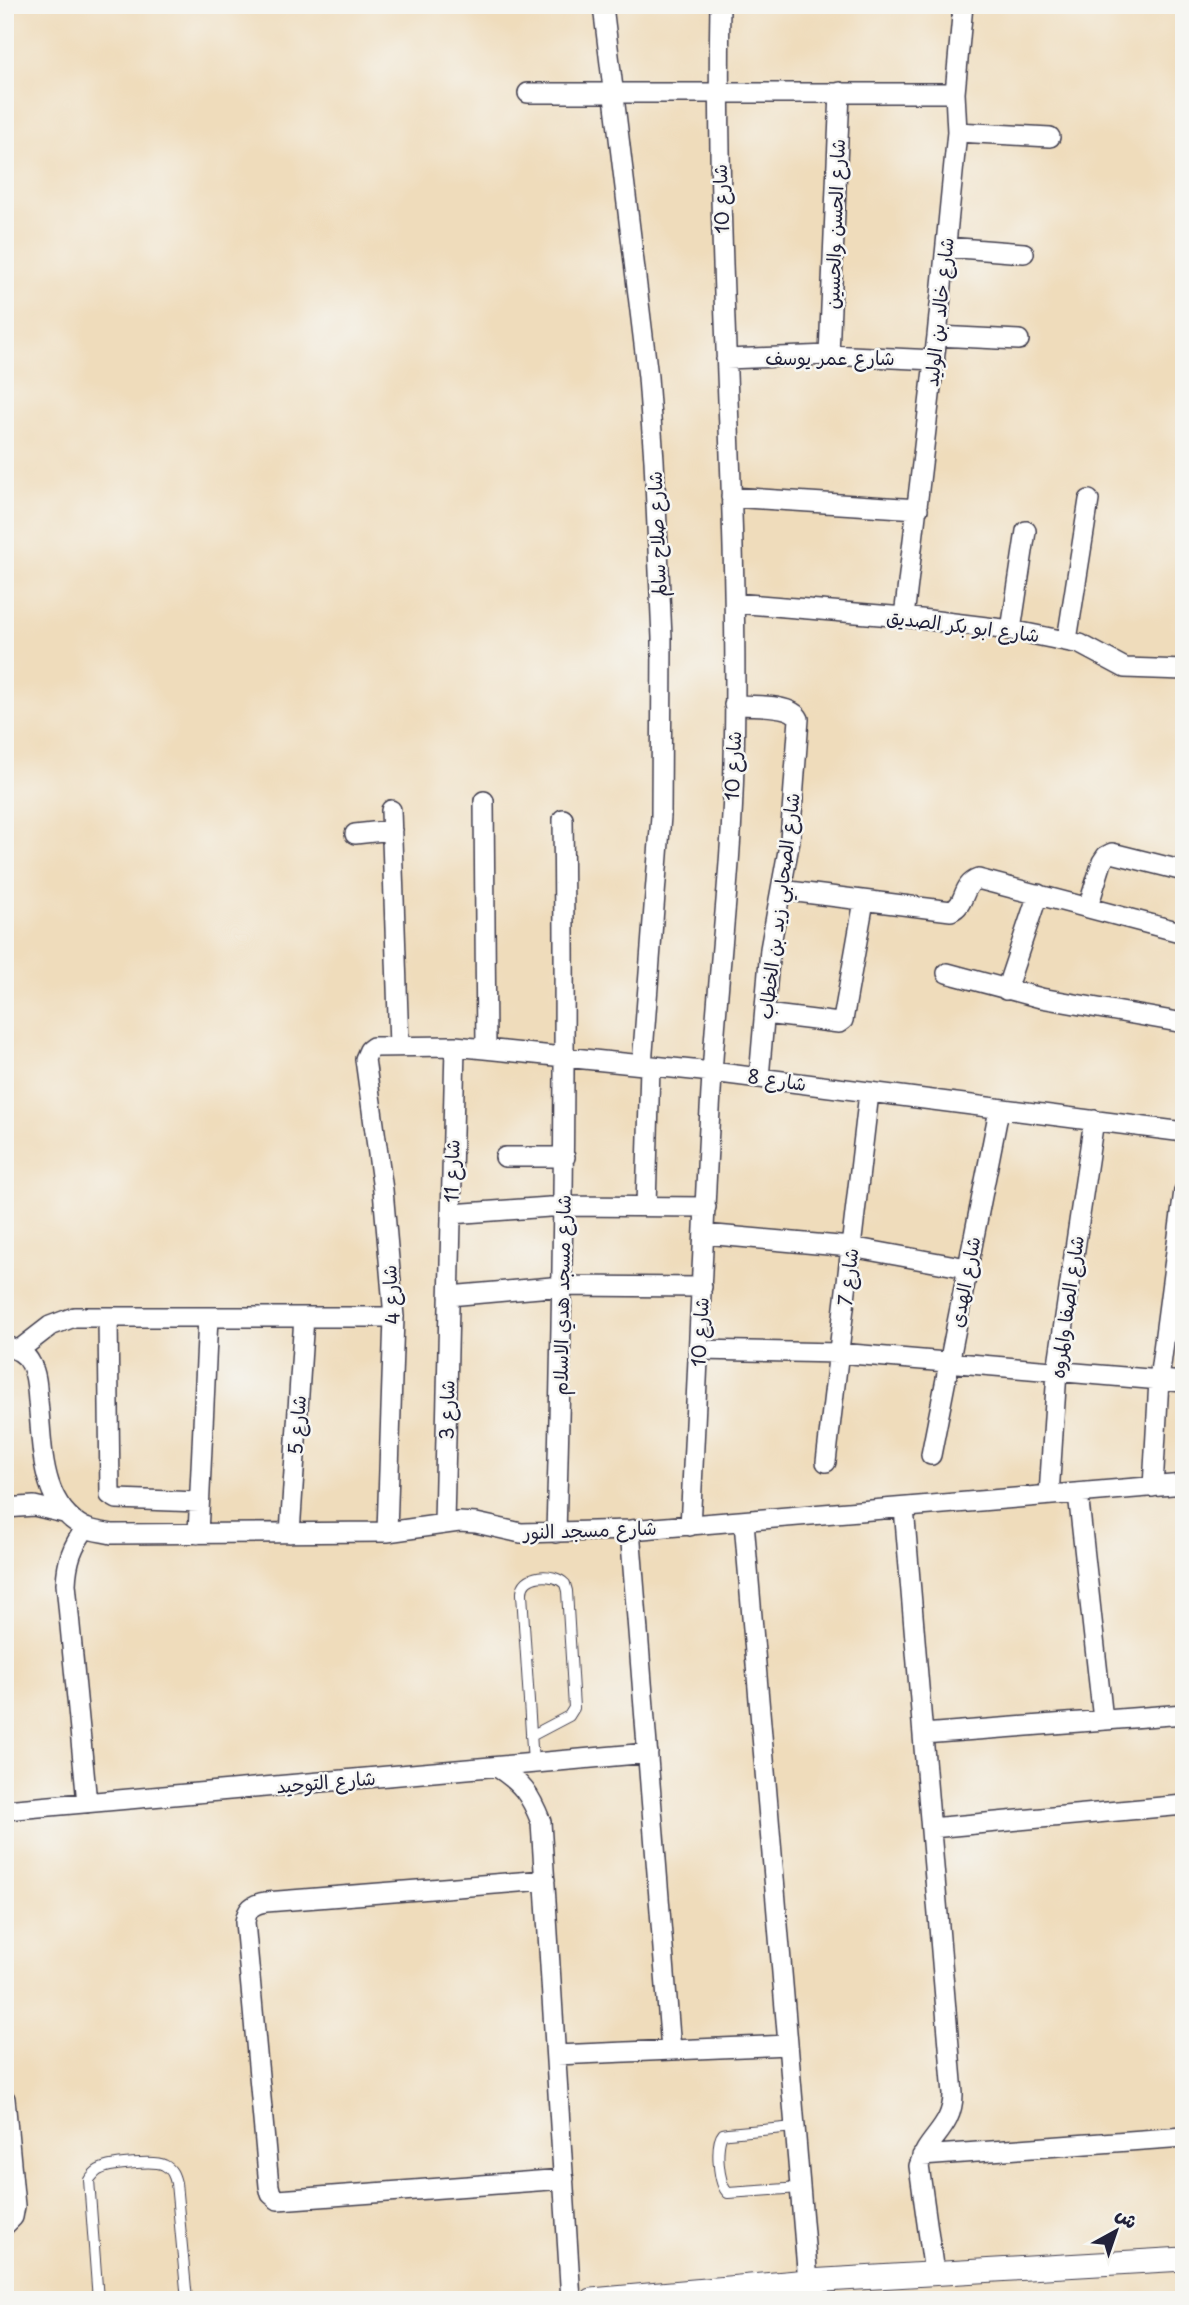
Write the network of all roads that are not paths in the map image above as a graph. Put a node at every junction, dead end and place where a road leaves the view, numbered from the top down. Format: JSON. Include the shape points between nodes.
{"nodes":[{"id":1,"x":720,"y":5,"type":"edge"},
{"id":2,"x":963,"y":5,"type":"edge"},
{"id":3,"x":603,"y":6,"type":"edge"},
{"id":4,"x":719,"y":91,"type":"junction"},
{"id":5,"x":614,"y":92,"type":"junction"},
{"id":6,"x":840,"y":92,"type":"junction"},
{"id":7,"x":528,"y":93,"type":"dead end"},
{"id":8,"x":955,"y":93,"type":"junction"},
{"id":9,"x":957,"y":132,"type":"junction"},
{"id":10,"x":1050,"y":137,"type":"dead end"},
{"id":11,"x":946,"y":247,"type":"junction"},
{"id":12,"x":1024,"y":253,"type":"dead end"},
{"id":13,"x":937,"y":336,"type":"junction"},
{"id":14,"x":1019,"y":340,"type":"dead end"},
{"id":15,"x":829,"y":355,"type":"junction"},
{"id":16,"x":726,"y":359,"type":"junction"},
{"id":17,"x":934,"y":360,"type":"junction"},
{"id":18,"x":731,"y":497,"type":"junction"},
{"id":19,"x":1089,"y":500,"type":"dead end"},
{"id":20,"x":918,"y":509,"type":"junction"},
{"id":21,"x":1026,"y":531,"type":"dead end"},
{"id":22,"x":735,"y":603,"type":"junction"},
{"id":23,"x":904,"y":617,"type":"junction"},
{"id":24,"x":1011,"y":630,"type":"junction"},
{"id":25,"x":1067,"y":640,"type":"junction"},
{"id":26,"x":1184,"y":670,"type":"edge"},
{"id":27,"x":734,"y":705,"type":"junction"},
{"id":28,"x":484,"y":801,"type":"dead end"},
{"id":29,"x":391,"y":810,"type":"dead end"},
{"id":30,"x":563,"y":819,"type":"dead end"},
{"id":31,"x":392,"y":831,"type":"junction"},
{"id":32,"x":355,"y":834,"type":"dead end"},
{"id":33,"x":1184,"y":871,"type":"edge"},
{"id":34,"x":782,"y":890,"type":"junction"},
{"id":35,"x":1038,"y":894,"type":"junction"},
{"id":36,"x":864,"y":901,"type":"junction"},
{"id":37,"x":1088,"y":907,"type":"junction"},
{"id":38,"x":1184,"y":933,"type":"edge"},
{"id":39,"x":947,"y":973,"type":"dead end"},
{"id":40,"x":1006,"y":990,"type":"junction"},
{"id":41,"x":765,"y":1014,"type":"junction"},
{"id":42,"x":1184,"y":1023,"type":"edge"},
{"id":43,"x":399,"y":1046,"type":"junction"},
{"id":44,"x":455,"y":1046,"type":"junction"},
{"id":45,"x":486,"y":1049,"type":"junction"},
{"id":46,"x":367,"y":1054,"type":"joint"},
{"id":47,"x":566,"y":1058,"type":"junction"},
{"id":48,"x":646,"y":1065,"type":"junction"},
{"id":49,"x":712,"y":1072,"type":"junction"},
{"id":50,"x":759,"y":1078,"type":"junction"},
{"id":51,"x":869,"y":1093,"type":"junction"},
{"id":52,"x":999,"y":1110,"type":"junction"},
{"id":53,"x":1094,"y":1120,"type":"junction"},
{"id":54,"x":1184,"y":1132,"type":"edge"},
{"id":55,"x":505,"y":1157,"type":"dead end"},
{"id":56,"x":565,"y":1157,"type":"junction"},
{"id":57,"x":1184,"y":1191,"type":"edge"},
{"id":58,"x":564,"y":1206,"type":"junction"},
{"id":59,"x":646,"y":1206,"type":"junction"},
{"id":60,"x":706,"y":1207,"type":"junction"},
{"id":61,"x":451,"y":1214,"type":"junction"},
{"id":62,"x":704,"y":1234,"type":"junction"},
{"id":63,"x":851,"y":1247,"type":"junction"},
{"id":64,"x":967,"y":1268,"type":"junction"},
{"id":65,"x":564,"y":1286,"type":"junction"},
{"id":66,"x":702,"y":1287,"type":"junction"},
{"id":67,"x":449,"y":1296,"type":"junction"},
{"id":68,"x":108,"y":1317,"type":"junction"},
{"id":69,"x":208,"y":1317,"type":"junction"},
{"id":70,"x":304,"y":1317,"type":"junction"},
{"id":71,"x":394,"y":1317,"type":"junction"},
{"id":72,"x":12,"y":1348,"type":"edge"},
{"id":73,"x":699,"y":1350,"type":"junction"},
{"id":74,"x":839,"y":1353,"type":"junction"},
{"id":75,"x":949,"y":1362,"type":"junction"},
{"id":76,"x":1058,"y":1371,"type":"junction"},
{"id":77,"x":1159,"y":1380,"type":"junction"},
{"id":78,"x":1184,"y":1382,"type":"edge"},
{"id":79,"x":931,"y":1455,"type":"dead end"},
{"id":80,"x":826,"y":1462,"type":"dead end"},
{"id":81,"x":1184,"y":1484,"type":"edge"},
{"id":82,"x":1153,"y":1486,"type":"junction"},
{"id":83,"x":1079,"y":1493,"type":"junction"},
{"id":84,"x":1049,"y":1495,"type":"junction"},
{"id":85,"x":199,"y":1502,"type":"junction"},
{"id":86,"x":5,"y":1508,"type":"edge"},
{"id":87,"x":904,"y":1508,"type":"junction"},
{"id":88,"x":64,"y":1513,"type":"junction"},
{"id":89,"x":744,"y":1522,"type":"junction"},
{"id":90,"x":444,"y":1524,"type":"junction"},
{"id":91,"x":690,"y":1526,"type":"junction"},
{"id":92,"x":86,"y":1528,"type":"junction"},
{"id":93,"x":630,"y":1530,"type":"junction"},
{"id":94,"x":387,"y":1532,"type":"junction"},
{"id":95,"x":290,"y":1533,"type":"junction"},
{"id":96,"x":556,"y":1533,"type":"junction"},
{"id":97,"x":198,"y":1534,"type":"junction"},
{"id":98,"x":1184,"y":1714,"type":"edge"},
{"id":99,"x":1102,"y":1720,"type":"junction"},
{"id":100,"x":923,"y":1734,"type":"junction"},
{"id":101,"x":531,"y":1736,"type":"junction"},
{"id":102,"x":648,"y":1753,"type":"junction"},
{"id":103,"x":533,"y":1763,"type":"junction"},
{"id":104,"x":497,"y":1767,"type":"junction"},
{"id":105,"x":87,"y":1803,"type":"junction"},
{"id":106,"x":1184,"y":1805,"type":"edge"},
{"id":107,"x":5,"y":1810,"type":"edge"},
{"id":108,"x":931,"y":1828,"type":"junction"},
{"id":109,"x":545,"y":1880,"type":"junction"},
{"id":110,"x":788,"y":2045,"type":"junction"},
{"id":111,"x":671,"y":2050,"type":"junction"},
{"id":112,"x":556,"y":2054,"type":"junction"},
{"id":113,"x":5,"y":2099,"type":"edge"},
{"id":114,"x":795,"y":2127,"type":"junction"},
{"id":115,"x":1184,"y":2137,"type":"edge"},
{"id":116,"x":922,"y":2156,"type":"junction"},
{"id":117,"x":564,"y":2179,"type":"junction"},
{"id":118,"x":800,"y":2188,"type":"junction"},
{"id":119,"x":5,"y":2225,"type":"edge"},
{"id":120,"x":1184,"y":2259,"type":"edge"},
{"id":121,"x":934,"y":2273,"type":"junction"},
{"id":122,"x":808,"y":2281,"type":"junction"},
{"id":123,"x":98,"y":2300,"type":"edge"},
{"id":124,"x":187,"y":2300,"type":"edge"},
{"id":125,"x":571,"y":2300,"type":"edge"},
{"id":126,"x":592,"y":2300,"type":"edge"}],
"edges":[{"from":1,"to":4,"type":"street","name":"شارع 10"},
{"from":2,"to":8,"type":"street","name":"شارع خالد بن الوليد"},
{"from":3,"to":5,"type":"street","name":"شارع صلاح سالم"},
{"from":4,"to":5,"type":"street"},
{"from":4,"to":6,"type":"street"},
{"from":4,"to":16,"type":"street","name":"شارع 10"},
{"from":5,"to":7,"type":"street"},
{"from":5,"to":48,"type":"street","name":"شارع صلاح سالم","via":[[648,377],[662,638],[661,816]]},
{"from":6,"to":8,"type":"street"},
{"from":6,"to":15,"type":"street","name":"شارع الحسن والحسين"},
{"from":8,"to":9,"type":"street","name":"شارع خالد بن الوليد"},
{"from":9,"to":10,"type":"street"},
{"from":9,"to":11,"type":"street","name":"شارع خالد بن الوليد"},
{"from":11,"to":12,"type":"street"},
{"from":11,"to":13,"type":"street","name":"شارع خالد بن الوليد"},
{"from":13,"to":14,"type":"street"},
{"from":13,"to":17,"type":"street","name":"شارع خالد بن الوليد"},
{"from":15,"to":16,"type":"street","name":"شارع عمر يوسف"},
{"from":15,"to":17,"type":"street","name":"شارع عمر يوسف"},
{"from":16,"to":18,"type":"street","name":"شارع 10"},
{"from":17,"to":20,"type":"street","name":"شارع خالد بن الوليد"},
{"from":18,"to":20,"type":"street"},
{"from":18,"to":22,"type":"street","name":"شارع 10"},
{"from":19,"to":25,"type":"street"},
{"from":20,"to":23,"type":"street","name":"شارع خالد بن الوليد"},
{"from":21,"to":24,"type":"street"},
{"from":22,"to":23,"type":"street","name":"شارع ابو بكر الصديق"},
{"from":22,"to":27,"type":"street","name":"شارع 10"},
{"from":23,"to":24,"type":"street","name":"شارع ابو بكر الصديق"},
{"from":24,"to":25,"type":"street","name":"شارع ابو بكر الصديق"},
{"from":25,"to":26,"type":"street","name":"شارع ابو بكر الصديق","via":[[1125,668]]},
{"from":27,"to":34,"type":"street","name":"شارع الصحابي زيد بن الخطاب","via":[[789,709],[799,719]]},
{"from":27,"to":49,"type":"street","name":"شارع 10","via":[[726,917]]},
{"from":28,"to":45,"type":"street"},
{"from":29,"to":31,"type":"street"},
{"from":30,"to":47,"type":"street","name":"شارع مسجد هدي الاسلام"},
{"from":31,"to":32,"type":"street"},
{"from":31,"to":43,"type":"street"},
{"from":33,"to":37,"type":"street","via":[[1112,853],[1102,862]]},
{"from":34,"to":36,"type":"street"},
{"from":34,"to":41,"type":"street","name":"شارع الصحابي زيد بن الخطاب","via":[[770,949]]},
{"from":35,"to":36,"type":"street","via":[[978,878],[970,881],[961,903],[951,912]]},
{"from":35,"to":37,"type":"street"},
{"from":35,"to":40,"type":"street"},
{"from":36,"to":41,"type":"street","via":[[843,1020]]},
{"from":37,"to":38,"type":"street"},
{"from":39,"to":40,"type":"street"},
{"from":40,"to":42,"type":"street"},
{"from":41,"to":50,"type":"street","name":"شارع الصحابي زيد بن الخطاب"},
{"from":43,"to":44,"type":"street","name":"شارع 8"},
{"from":43,"to":46,"type":"street","name":"شارع 8","via":[[379,1046]]},
{"from":44,"to":45,"type":"street","name":"شارع 8"},
{"from":44,"to":61,"type":"street","name":"شارع 11"},
{"from":45,"to":47,"type":"street","name":"شارع 8"},
{"from":46,"to":71,"type":"street","name":"شارع 4"},
{"from":47,"to":48,"type":"street","name":"شارع 8"},
{"from":47,"to":56,"type":"street","name":"شارع مسجد هدي الاسلام"},
{"from":48,"to":49,"type":"street","name":"شارع 8"},
{"from":48,"to":59,"type":"street"},
{"from":49,"to":50,"type":"street","name":"شارع 8"},
{"from":49,"to":60,"type":"street","name":"شارع 10"},
{"from":50,"to":51,"type":"street","name":"شارع 8"},
{"from":51,"to":52,"type":"street","name":"شارع 8"},
{"from":51,"to":63,"type":"street","name":"شارع 7"},
{"from":52,"to":53,"type":"street","name":"شارع 8"},
{"from":52,"to":64,"type":"street","name":"شارع الهدى"},
{"from":53,"to":54,"type":"street","name":"شارع 8"},
{"from":53,"to":76,"type":"street","name":"شارع الصفا والمروه"},
{"from":55,"to":56,"type":"street"},
{"from":56,"to":58,"type":"street","name":"شارع مسجد هدي الاسلام"},
{"from":57,"to":77,"type":"street"},
{"from":58,"to":59,"type":"street"},
{"from":58,"to":61,"type":"street"},
{"from":58,"to":65,"type":"street","name":"شارع مسجد هدي الاسلام"},
{"from":59,"to":60,"type":"street"},
{"from":60,"to":62,"type":"street","name":"شارع 10"},
{"from":61,"to":67,"type":"street","name":"شارع 11"},
{"from":62,"to":63,"type":"street"},
{"from":62,"to":66,"type":"street","name":"شارع 10"},
{"from":63,"to":64,"type":"street"},
{"from":63,"to":74,"type":"street","name":"شارع 7"},
{"from":64,"to":75,"type":"street","name":"شارع الهدى"},
{"from":65,"to":66,"type":"street"},
{"from":65,"to":67,"type":"street"},
{"from":65,"to":96,"type":"street","name":"شارع مسجد هدي الاسلام"},
{"from":66,"to":73,"type":"street","name":"شارع 10"},
{"from":67,"to":90,"type":"street","name":"شارع 3"},
{"from":68,"to":69,"type":"street"},
{"from":68,"to":72,"type":"street","via":[[62,1320]]},
{"from":68,"to":85,"type":"street","via":[[110,1495]]},
{"from":69,"to":70,"type":"street"},
{"from":69,"to":85,"type":"street"},
{"from":70,"to":71,"type":"street"},
{"from":70,"to":95,"type":"street","name":"شارع 5"},
{"from":71,"to":94,"type":"street","name":"شارع 4"},
{"from":72,"to":88,"type":"street","name":"شارع مسجد النور","via":[[31,1362],[47,1478]]},
{"from":73,"to":74,"type":"street"},
{"from":73,"to":91,"type":"street","name":"شارع 10"},
{"from":74,"to":75,"type":"street"},
{"from":74,"to":80,"type":"street","name":"شارع 7"},
{"from":75,"to":76,"type":"street"},
{"from":75,"to":79,"type":"street","name":"شارع الهدى"},
{"from":76,"to":77,"type":"street"},
{"from":76,"to":84,"type":"street","name":"شارع الصفا والمروه"},
{"from":77,"to":78,"type":"street"},
{"from":77,"to":82,"type":"street"},
{"from":81,"to":82,"type":"street","name":"شارع مسجد النور"},
{"from":82,"to":83,"type":"street","name":"شارع مسجد النور"},
{"from":83,"to":84,"type":"street","name":"شارع مسجد النور"},
{"from":83,"to":99,"type":"street"},
{"from":84,"to":87,"type":"street","name":"شارع مسجد النور"},
{"from":85,"to":97,"type":"street"},
{"from":86,"to":88,"type":"street","via":[[34,1506]]},
{"from":87,"to":89,"type":"street","name":"شارع مسجد النور"},
{"from":87,"to":100,"type":"street"},
{"from":88,"to":92,"type":"street","name":"شارع مسجد النور"},
{"from":89,"to":91,"type":"street","name":"شارع مسجد النور"},
{"from":89,"to":110,"type":"street"},
{"from":90,"to":94,"type":"street","name":"شارع مسجد النور"},
{"from":90,"to":96,"type":"street","name":"شارع مسجد النور"},
{"from":91,"to":93,"type":"street","name":"شارع مسجد النور"},
{"from":92,"to":97,"type":"street","name":"شارع مسجد النور","via":[[112,1534]]},
{"from":92,"to":105,"type":"street","via":[[67,1563],[66,1584]]},
{"from":93,"to":96,"type":"street","name":"شارع مسجد النور"},
{"from":93,"to":102,"type":"street"},
{"from":94,"to":95,"type":"street","name":"شارع مسجد النور"},
{"from":95,"to":97,"type":"street","name":"شارع مسجد النور"},
{"from":98,"to":99,"type":"street"},
{"from":99,"to":100,"type":"street"},
{"from":100,"to":108,"type":"street"},
{"from":101,"to":101,"type":"lane","via":[[522,1586],[533,1578],[554,1577],[561,1579],[567,1591],[574,1708],[569,1716]]},
{"from":101,"to":103,"type":"lane"},
{"from":102,"to":103,"type":"street","name":"شارع التوحيد"},
{"from":102,"to":111,"type":"street"},
{"from":103,"to":104,"type":"street","name":"شارع التوحيد"},
{"from":104,"to":105,"type":"street","name":"شارع التوحيد"},
{"from":104,"to":109,"type":"street","via":[[517,1780],[532,1799],[541,1822]]},
{"from":105,"to":107,"type":"street","name":"شارع التوحيد"},
{"from":106,"to":108,"type":"street"},
{"from":108,"to":116,"type":"street","via":[[953,2107]]},
{"from":109,"to":112,"type":"street"},
{"from":109,"to":117,"type":"street","via":[[266,1902],[255,1904],[245,1922],[269,2186],[278,2200]]},
{"from":110,"to":111,"type":"street"},
{"from":110,"to":114,"type":"street"},
{"from":111,"to":112,"type":"street"},
{"from":112,"to":117,"type":"street"},
{"from":113,"to":119,"type":"street","via":[[15,2206]]},
{"from":114,"to":118,"type":"street"},
{"from":114,"to":118,"type":"lane","via":[[728,2133],[719,2138],[721,2184],[728,2193]]},
{"from":115,"to":116,"type":"street"},
{"from":116,"to":121,"type":"street","via":[[919,2176]]},
{"from":117,"to":125,"type":"street"},
{"from":118,"to":122,"type":"street"},
{"from":120,"to":121,"type":"street"},
{"from":121,"to":122,"type":"street"},
{"from":122,"to":126,"type":"street"},
{"from":123,"to":124,"type":"lane","via":[[89,2180],[104,2167],[158,2162],[174,2173]]}]}
